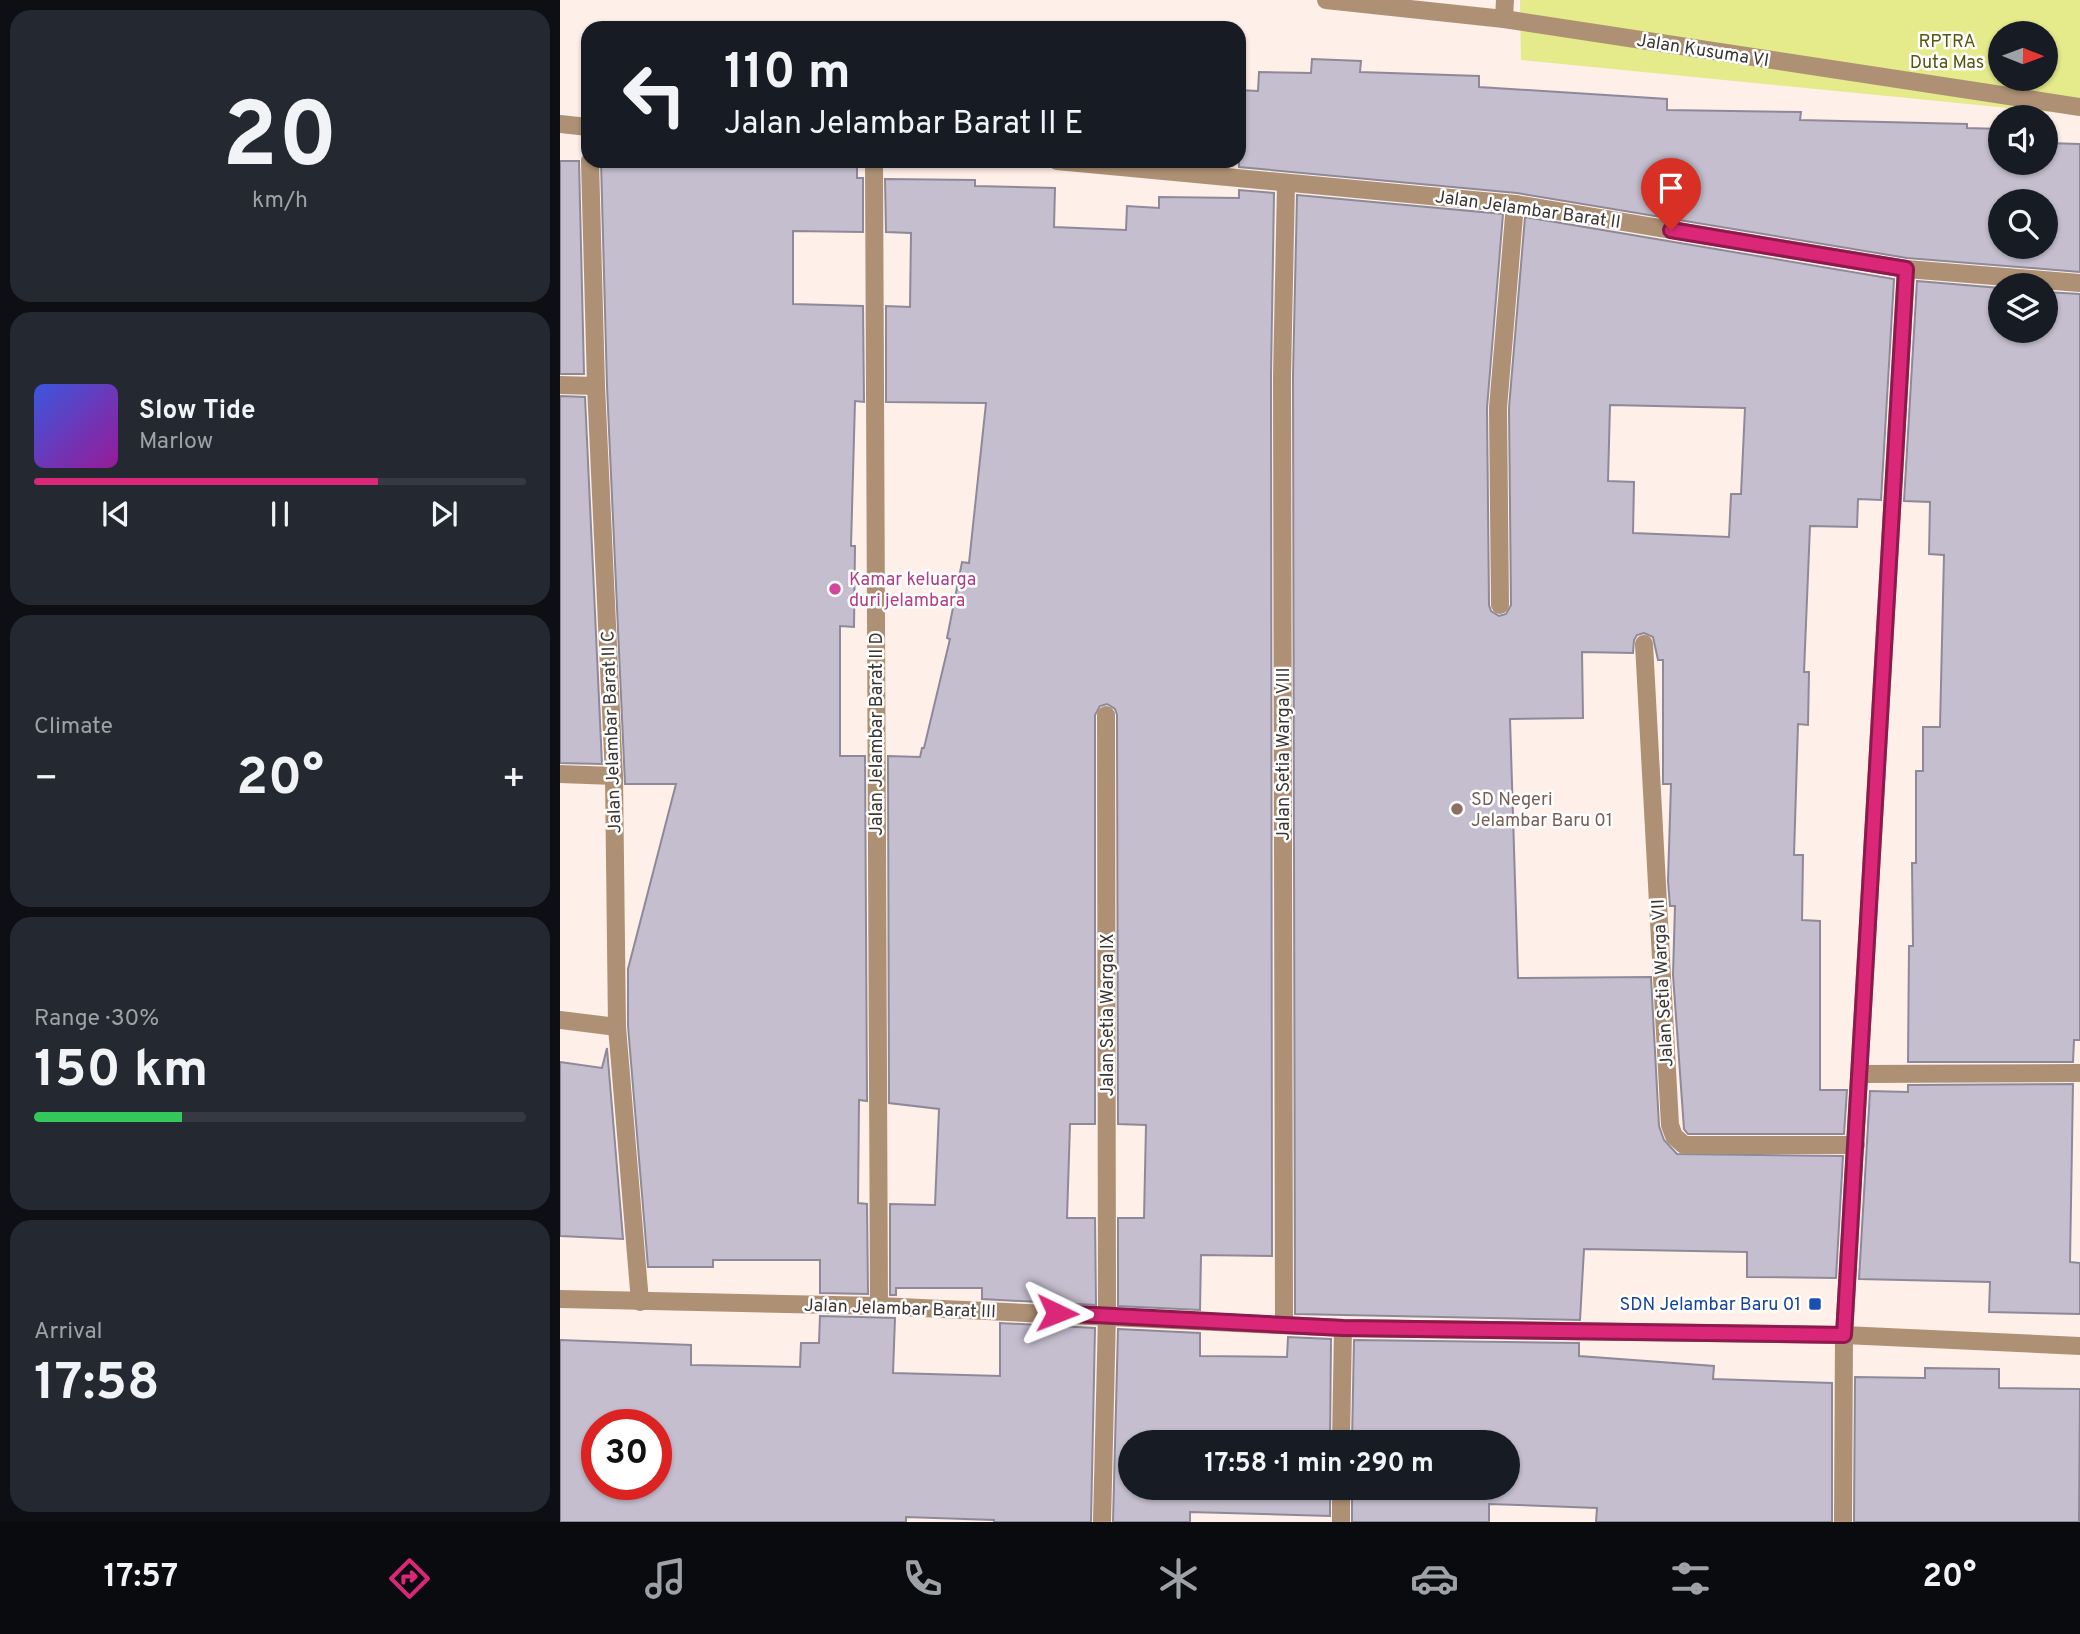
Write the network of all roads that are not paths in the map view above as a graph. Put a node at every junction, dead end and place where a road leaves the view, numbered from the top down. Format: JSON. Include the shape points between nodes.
{"nodes":[{"id":1,"x":1326,"y":0,"type":"edge"},
{"id":2,"x":1505,"y":0,"type":"edge"},
{"id":3,"x":1504,"y":19,"type":"junction"},
{"id":4,"x":2080,"y":107,"type":"edge"},
{"id":5,"x":560,"y":124,"type":"edge"},
{"id":6,"x":581,"y":126,"type":"edge"},
{"id":7,"x":590,"y":168,"type":"edge"},
{"id":8,"x":874,"y":168,"type":"edge"},
{"id":9,"x":1127,"y":168,"type":"edge"},
{"id":10,"x":1286,"y":184,"type":"junction"},
{"id":11,"x":1515,"y":204,"type":"junction"},
{"id":12,"x":1906,"y":269,"type":"junction"},
{"id":13,"x":2080,"y":283,"type":"edge"},
{"id":14,"x":560,"y":385,"type":"edge"},
{"id":15,"x":596,"y":386,"type":"junction"},
{"id":16,"x":1500,"y":605,"type":"dead end"},
{"id":17,"x":1644,"y":643,"type":"dead end"},
{"id":18,"x":1106,"y":715,"type":"dead end"},
{"id":19,"x":560,"y":774,"type":"edge"},
{"id":20,"x":614,"y":776,"type":"junction"},
{"id":21,"x":560,"y":1020,"type":"edge"},
{"id":22,"x":617,"y":1027,"type":"junction"},
{"id":23,"x":2080,"y":1073,"type":"edge"},
{"id":24,"x":1861,"y":1074,"type":"junction"},
{"id":25,"x":1856,"y":1145,"type":"junction"},
{"id":26,"x":560,"y":1299,"type":"edge"},
{"id":27,"x":640,"y":1302,"type":"junction"},
{"id":28,"x":879,"y":1306,"type":"junction"},
{"id":29,"x":1107,"y":1315,"type":"junction"},
{"id":30,"x":1284,"y":1325,"type":"junction"},
{"id":31,"x":1343,"y":1328,"type":"junction"},
{"id":32,"x":1844,"y":1335,"type":"junction"},
{"id":33,"x":2080,"y":1346,"type":"edge"},
{"id":34,"x":1341,"y":1430,"type":"edge"},
{"id":35,"x":1341,"y":1500,"type":"edge"},
{"id":36,"x":1102,"y":1522,"type":"edge"},
{"id":37,"x":1340,"y":1522,"type":"edge"},
{"id":38,"x":1843,"y":1522,"type":"edge"}],
"edges":[{"from":1,"to":3,"type":"street","name":"Jalan Kusuma VI"},
{"from":2,"to":3,"type":"street"},
{"from":3,"to":4,"type":"street","name":"Jalan Kusuma VI"},
{"from":5,"to":6,"type":"street"},
{"from":7,"to":15,"type":"street","name":"Jalan Jelambar Barat II C"},
{"from":8,"to":28,"type":"street","name":"Jalan Jelambar Barat II D"},
{"from":9,"to":10,"type":"street","name":"Jalan Jelambar Barat II"},
{"from":10,"to":11,"type":"street","name":"Jalan Jelambar Barat II"},
{"from":10,"to":30,"type":"street","name":"Jalan Setia Warga VIII","via":[[1282,376]]},
{"from":11,"to":12,"type":"street","name":"Jalan Jelambar Barat II"},
{"from":11,"to":16,"type":"street","via":[[1498,408]]},
{"from":12,"to":13,"type":"street","name":"Jalan Jelambar Barat II"},
{"from":12,"to":24,"type":"street"},
{"from":14,"to":15,"type":"street"},
{"from":15,"to":20,"type":"street","name":"Jalan Jelambar Barat II C"},
{"from":17,"to":25,"type":"street","name":"Jalan Setia Warga VII","via":[[1674,1136],[1684,1145]]},
{"from":18,"to":29,"type":"street","name":"Jalan Setia Warga IX"},
{"from":19,"to":20,"type":"street"},
{"from":20,"to":22,"type":"street","name":"Jalan Jelambar Barat II C"},
{"from":21,"to":22,"type":"street"},
{"from":22,"to":27,"type":"street","name":"Jalan Jelambar Barat II C"},
{"from":23,"to":24,"type":"street"},
{"from":24,"to":25,"type":"street"},
{"from":25,"to":32,"type":"street"},
{"from":26,"to":27,"type":"street","name":"Jalan Jelambar Barat III"},
{"from":27,"to":28,"type":"street","name":"Jalan Jelambar Barat III"},
{"from":28,"to":29,"type":"street","name":"Jalan Jelambar Barat III"},
{"from":29,"to":30,"type":"street","name":"Jalan Jelambar Barat III"},
{"from":29,"to":36,"type":"street","name":"Jalan Setia Warga IX"},
{"from":30,"to":31,"type":"street","name":"Jalan Jelambar Barat III"},
{"from":31,"to":32,"type":"street","name":"Jalan Jelambar Barat III"},
{"from":31,"to":34,"type":"street"},
{"from":32,"to":33,"type":"street","name":"Jalan Jelambar Barat III"},
{"from":32,"to":38,"type":"street"},
{"from":35,"to":37,"type":"street"}]}
